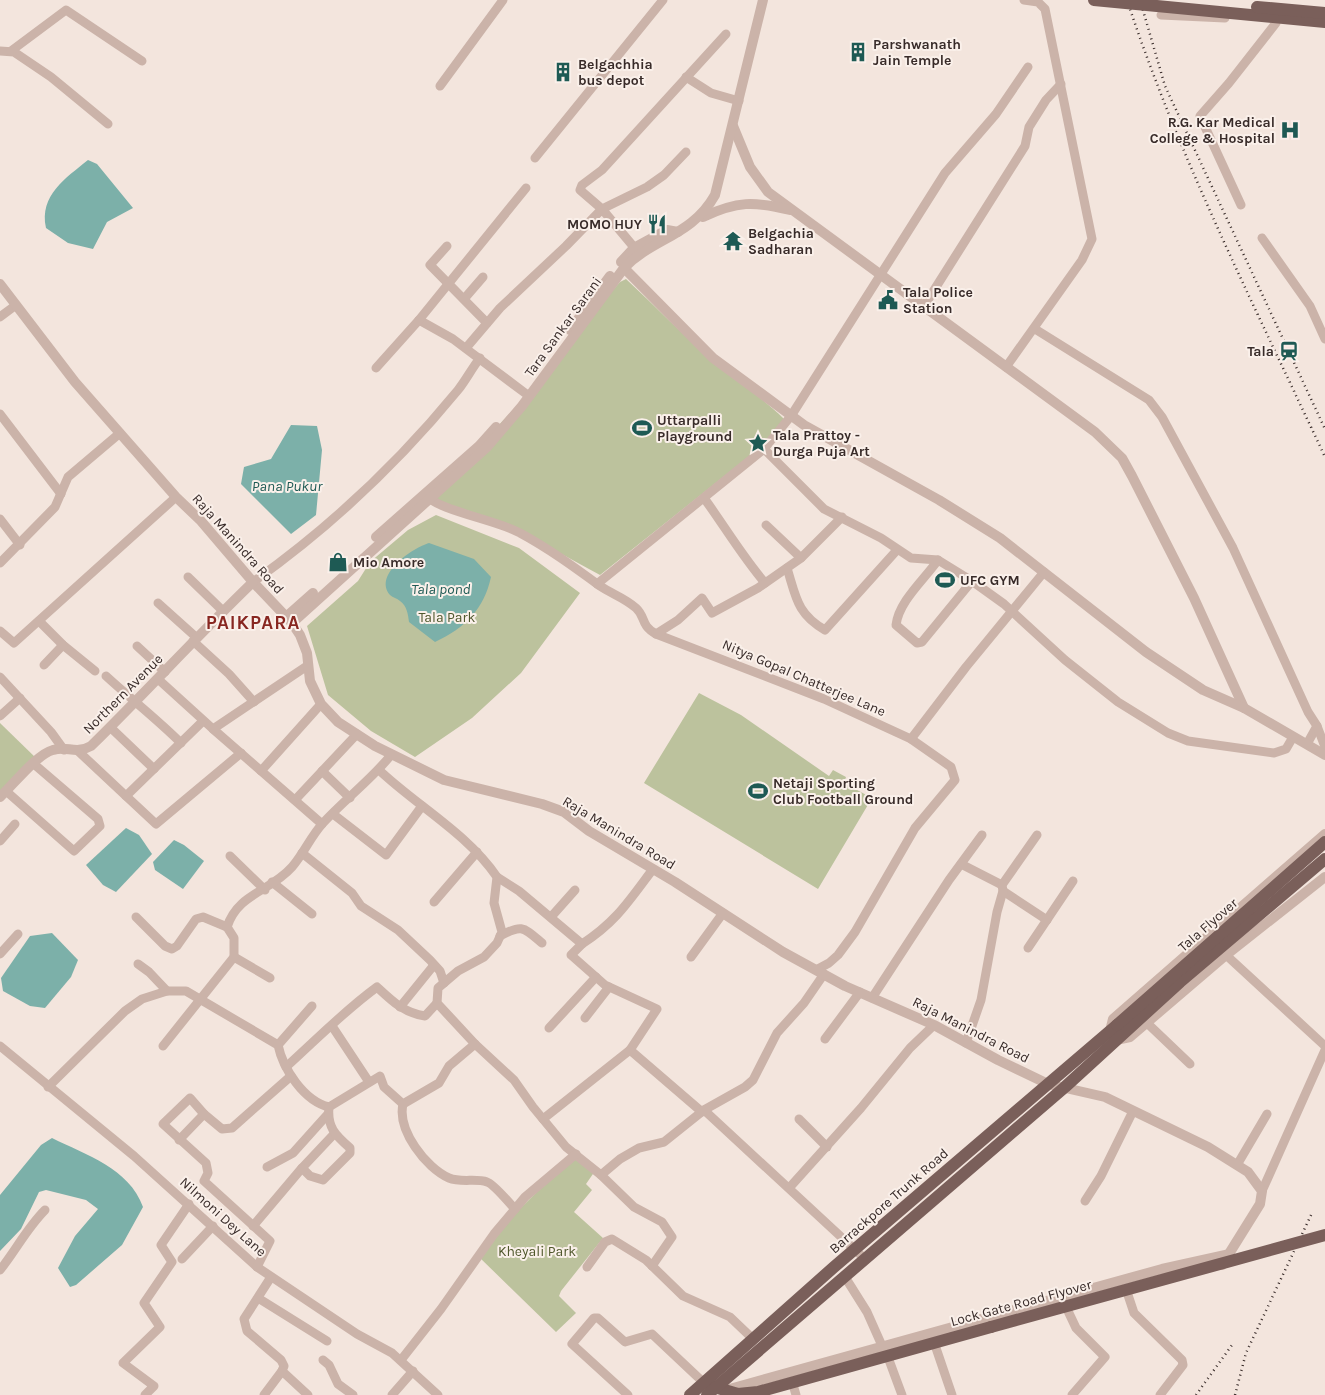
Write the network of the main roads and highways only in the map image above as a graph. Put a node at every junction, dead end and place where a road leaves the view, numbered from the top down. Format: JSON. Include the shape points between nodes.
{"nodes":[{"id":1,"x":1094,"y":0,"type":"edge"},
{"id":2,"x":1155,"y":0,"type":"edge"},
{"id":3,"x":1325,"y":13,"type":"edge"},
{"id":4,"x":1325,"y":22,"type":"edge"},
{"id":5,"x":1319,"y":843,"type":"edge"},
{"id":6,"x":1325,"y":858,"type":"edge"},
{"id":7,"x":1117,"y":1032,"type":"junction"},
{"id":8,"x":1325,"y":1235,"type":"edge"},
{"id":9,"x":703,"y":1382,"type":"junction"},
{"id":10,"x":716,"y":1391,"type":"edge"},
{"id":11,"x":746,"y":1394,"type":"edge"},
{"id":12,"x":690,"y":1395,"type":"edge"}],
"edges":[{"from":1,"to":4,"type":"main road","bridge":true},
{"from":2,"to":3,"type":"main road","bridge":true},
{"from":5,"to":7,"type":"main road","name":"Tala Flyover","bridge":true},
{"from":6,"to":7,"type":"main road","name":"Tala Flyover"},
{"from":7,"to":9,"type":"main road","name":"Barrackpore Trunk Road","via":[[1048,1084]]},
{"from":7,"to":10,"type":"main road","name":"Barrackpore Trunk Road","via":[[1065,1088]]},
{"from":8,"to":11,"type":"main road","name":"Lock Gate Road Flyover","bridge":true},
{"from":9,"to":10,"type":"main road","name":"Lock Gate Road Flyover"},
{"from":9,"to":12,"type":"main road","name":"Barrackpore Trunk Road"},
{"from":10,"to":11,"type":"main road","name":"Lock Gate Road Flyover"}]}
